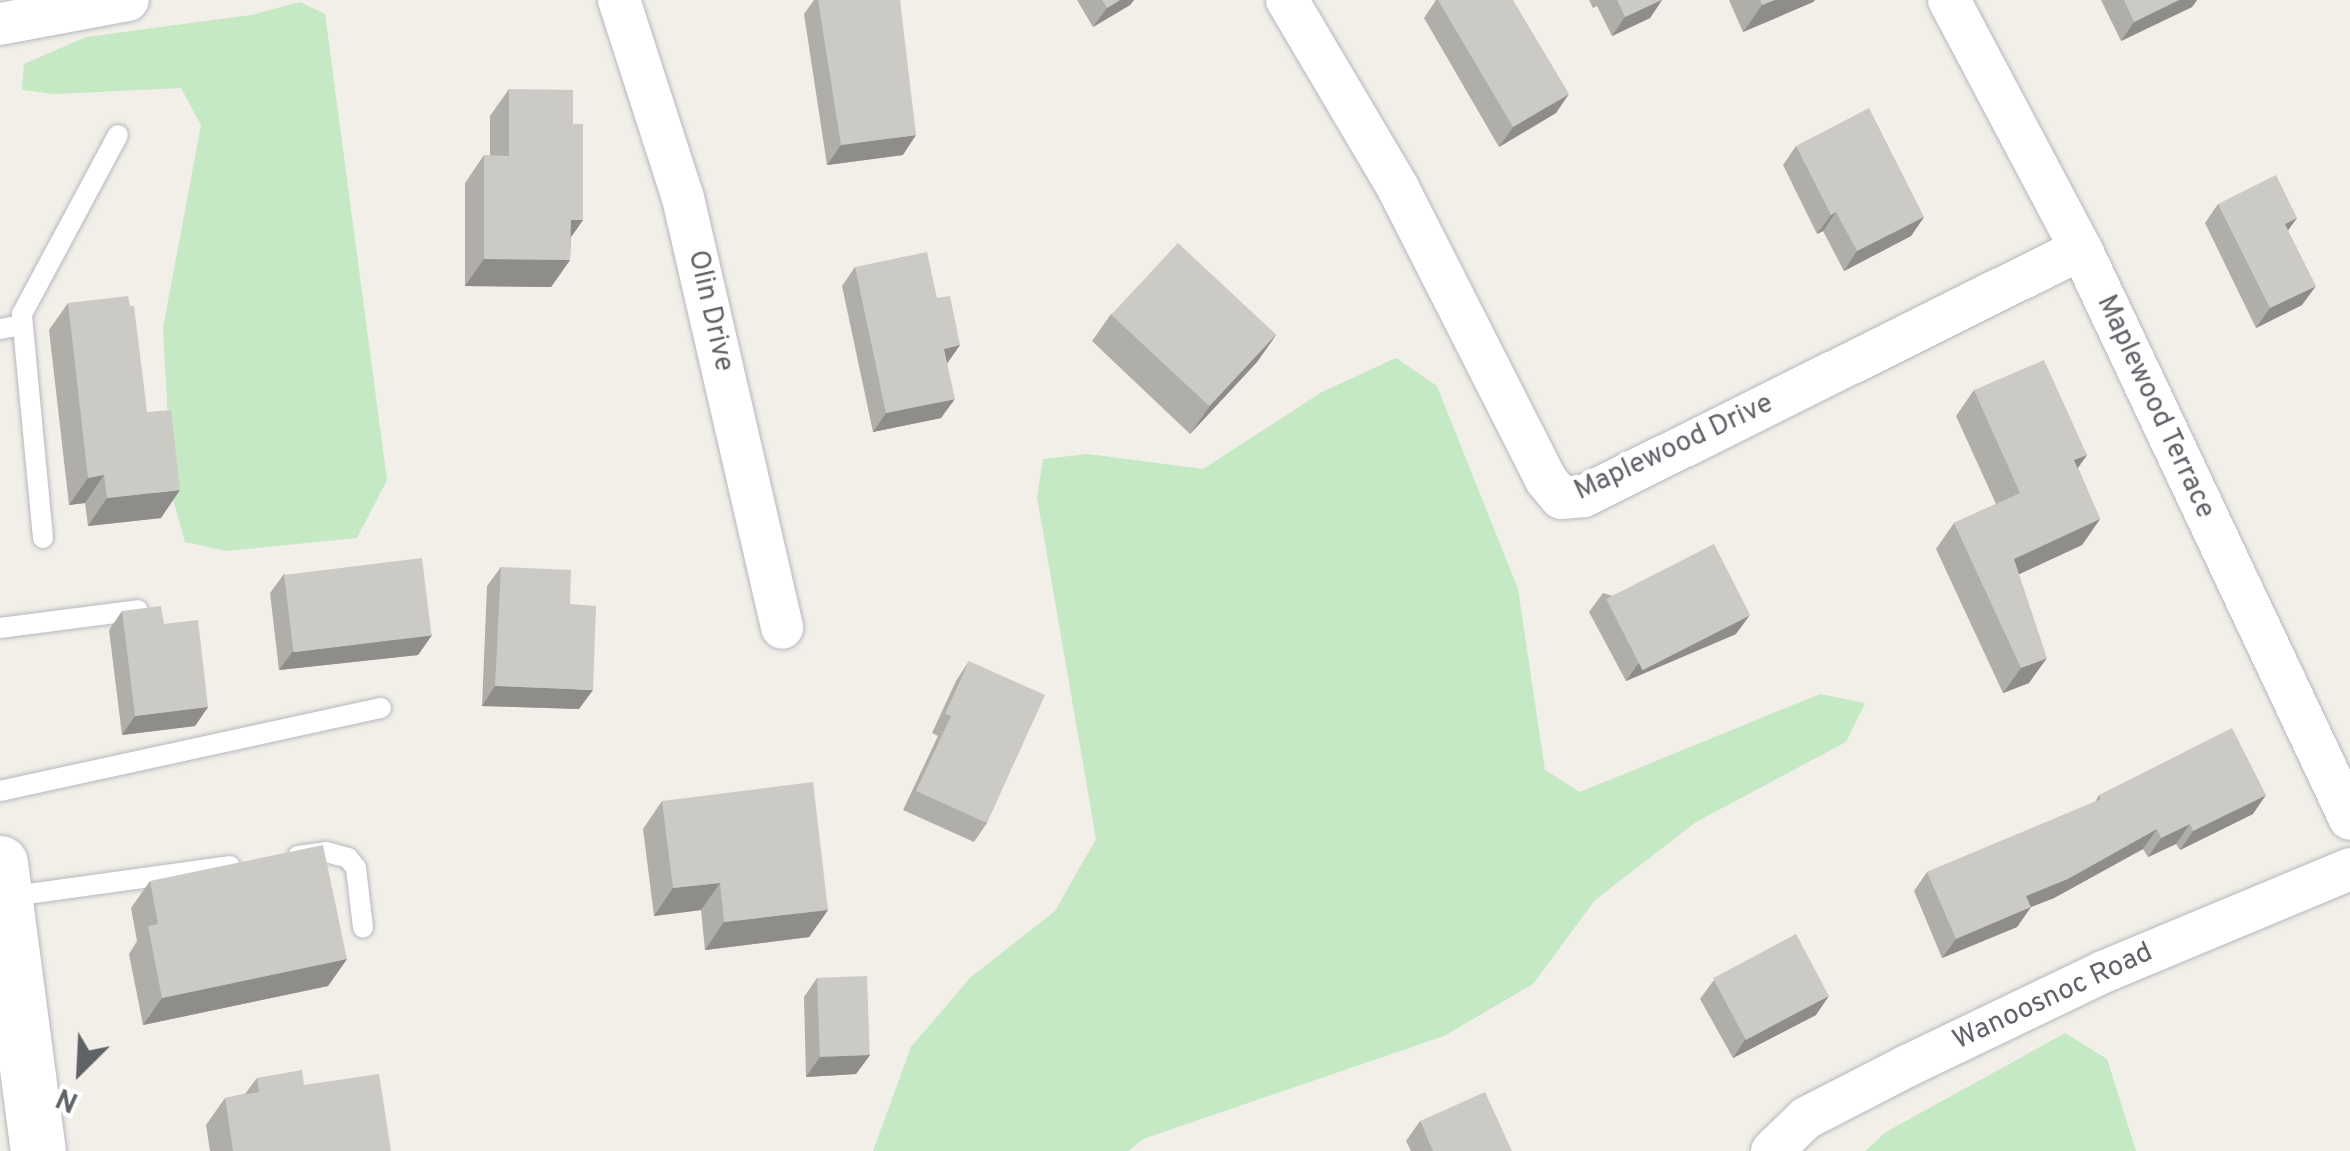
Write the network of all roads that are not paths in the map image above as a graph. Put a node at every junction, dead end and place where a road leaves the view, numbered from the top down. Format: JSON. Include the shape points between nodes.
{"nodes":[{"id":1,"x":128,"y":0,"type":"edge"},
{"id":2,"x":619,"y":0,"type":"edge"},
{"id":3,"x":1287,"y":0,"type":"edge"},
{"id":4,"x":1949,"y":0,"type":"edge"},
{"id":5,"x":0,"y":24,"type":"edge"},
{"id":6,"x":118,"y":135,"type":"dead end"},
{"id":7,"x":2081,"y":249,"type":"junction"},
{"id":8,"x":22,"y":326,"type":"junction"},
{"id":9,"x":0,"y":328,"type":"edge"},
{"id":10,"x":44,"y":538,"type":"dead end"},
{"id":11,"x":138,"y":610,"type":"edge"},
{"id":12,"x":0,"y":628,"type":"edge"},
{"id":13,"x":782,"y":628,"type":"dead end"},
{"id":14,"x":381,"y":708,"type":"dead end"},
{"id":15,"x":0,"y":791,"type":"edge"},
{"id":16,"x":2350,"y":819,"type":"edge"},
{"id":17,"x":2350,"y":869,"type":"edge"},
{"id":18,"x":2,"y":880,"type":"edge"},
{"id":19,"x":363,"y":928,"type":"dead end"},
{"id":20,"x":9,"y":1006,"type":"edge"},
{"id":21,"x":38,"y":1151,"type":"edge"},
{"id":22,"x":1772,"y":1151,"type":"edge"}],
"edges":[{"from":1,"to":5,"type":"street"},
{"from":2,"to":13,"type":"street","name":"Olin Drive","via":[[690,227]]},
{"from":3,"to":7,"type":"street","name":"Maplewood Drive","via":[[1398,188],[1561,498],[1584,496]]},
{"from":4,"to":7,"type":"street","name":"Maplewood Terrace"},
{"from":6,"to":8,"type":"lane","via":[[27,300]]},
{"from":7,"to":16,"type":"street","name":"Maplewood Terrace"},
{"from":8,"to":9,"type":"lane"},
{"from":8,"to":10,"type":"lane"},
{"from":11,"to":12,"type":"lane"},
{"from":14,"to":15,"type":"lane"},
{"from":17,"to":22,"type":"street","name":"Wanoosnoc Road","via":[[2103,972],[1907,1066],[1806,1118]]},
{"from":18,"to":19,"type":"lane","via":[[326,852],[348,858],[356,868]]},
{"from":18,"to":20,"type":"main road"},
{"from":20,"to":21,"type":"main road"}]}
